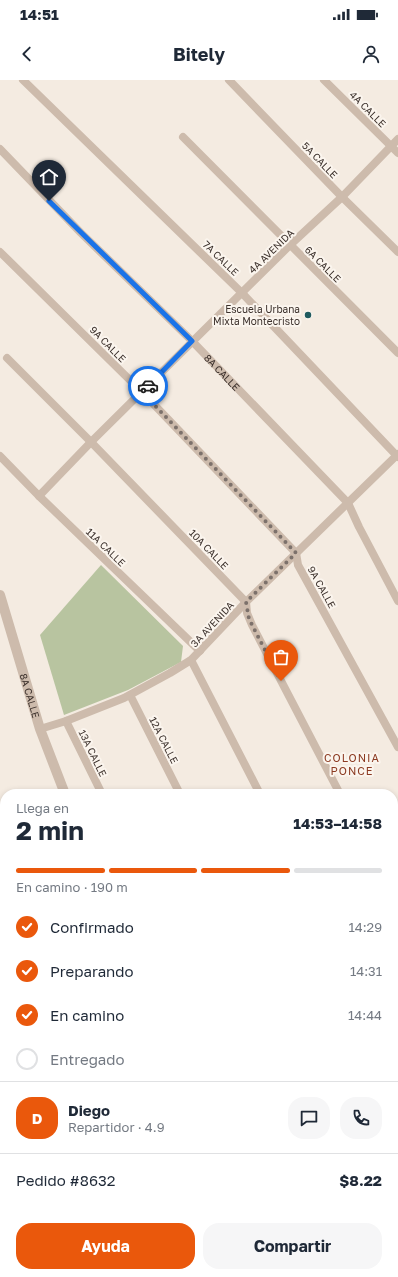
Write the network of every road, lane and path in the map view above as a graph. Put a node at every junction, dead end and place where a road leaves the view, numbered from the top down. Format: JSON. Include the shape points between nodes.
{"nodes":[{"id":1,"x":23,"y":80,"type":"edge"},
{"id":2,"x":229,"y":80,"type":"edge"},
{"id":3,"x":324,"y":80,"type":"edge"},
{"id":4,"x":183,"y":137,"type":"dead end"},
{"id":5,"x":398,"y":139,"type":"edge"},
{"id":6,"x":391,"y":145,"type":"junction"},
{"id":7,"x":0,"y":149,"type":"edge"},
{"id":8,"x":398,"y":153,"type":"edge"},
{"id":9,"x":342,"y":197,"type":"junction"},
{"id":10,"x":290,"y":245,"type":"junction"},
{"id":11,"x":0,"y":252,"type":"edge"},
{"id":12,"x":398,"y":252,"type":"edge"},
{"id":13,"x":242,"y":293,"type":"junction"},
{"id":14,"x":192,"y":341,"type":"junction"},
{"id":15,"x":398,"y":353,"type":"edge"},
{"id":16,"x":7,"y":358,"type":"dead end"},
{"id":17,"x":142,"y":392,"type":"junction"},
{"id":18,"x":91,"y":442,"type":"junction"},
{"id":19,"x":398,"y":455,"type":"edge"},
{"id":20,"x":0,"y":456,"type":"edge"},
{"id":21,"x":39,"y":496,"type":"junction"},
{"id":22,"x":348,"y":502,"type":"junction"},
{"id":23,"x":296,"y":553,"type":"junction"},
{"id":24,"x":0,"y":595,"type":"edge"},
{"id":25,"x":398,"y":601,"type":"edge"},
{"id":26,"x":246,"y":602,"type":"junction"},
{"id":27,"x":200,"y":651,"type":"junction"},
{"id":28,"x":191,"y":660,"type":"junction"},
{"id":29,"x":130,"y":695,"type":"junction"},
{"id":30,"x":66,"y":721,"type":"junction"},
{"id":31,"x":40,"y":729,"type":"junction"},
{"id":32,"x":398,"y":747,"type":"edge"},
{"id":33,"x":63,"y":789,"type":"edge"},
{"id":34,"x":100,"y":789,"type":"edge"},
{"id":35,"x":177,"y":789,"type":"edge"},
{"id":36,"x":257,"y":789,"type":"edge"},
{"id":37,"x":337,"y":789,"type":"edge"}],
"edges":[{"from":1,"to":13,"type":"street","name":"7A CALLE"},
{"from":2,"to":9,"type":"street","name":"5A CALLE"},
{"from":3,"to":6,"type":"street","name":"4A CALLE"},
{"from":4,"to":10,"type":"street","name":"6A CALLE"},
{"from":5,"to":6,"type":"street","name":"4A AVENIDA"},
{"from":6,"to":8,"type":"street","name":"4A CALLE"},
{"from":6,"to":9,"type":"street","name":"4A AVENIDA"},
{"from":7,"to":14,"type":"street","name":"8A CALLE","via":[[81,233]]},
{"from":9,"to":10,"type":"street","name":"4A AVENIDA"},
{"from":9,"to":12,"type":"street","name":"5A CALLE"},
{"from":10,"to":13,"type":"street","name":"4A AVENIDA"},
{"from":10,"to":15,"type":"street","name":"6A CALLE"},
{"from":11,"to":17,"type":"street","name":"9A CALLE"},
{"from":13,"to":14,"type":"street","name":"4A AVENIDA"},
{"from":13,"to":19,"type":"street","name":"7A CALLE"},
{"from":14,"to":17,"type":"street","name":"4A AVENIDA"},
{"from":14,"to":22,"type":"street","name":"8A CALLE"},
{"from":16,"to":18,"type":"street","name":"10A CALLE"},
{"from":17,"to":18,"type":"street","name":"4A AVENIDA"},
{"from":17,"to":23,"type":"street","name":"9A CALLE"},
{"from":18,"to":21,"type":"street","name":"4A AVENIDA"},
{"from":18,"to":26,"type":"street","name":"10A CALLE"},
{"from":19,"to":22,"type":"street","name":"3A AVENIDA"},
{"from":20,"to":21,"type":"street","name":"11A CALLE"},
{"from":21,"to":27,"type":"street","name":"11A CALLE"},
{"from":22,"to":23,"type":"street","name":"3A AVENIDA"},
{"from":22,"to":25,"type":"street","name":"8A CALLE"},
{"from":23,"to":26,"type":"street","name":"3A AVENIDA"},
{"from":23,"to":32,"type":"street","name":"9A CALLE","via":[[298,565]]},
{"from":24,"to":31,"type":"street","name":"8A CALLE"},
{"from":26,"to":27,"type":"street","name":"3A AVENIDA"},
{"from":26,"to":37,"type":"street","via":[[252,625]]},
{"from":27,"to":28,"type":"street","name":"3A AVENIDA"},
{"from":28,"to":29,"type":"street","name":"3A AVENIDA"},
{"from":28,"to":36,"type":"street"},
{"from":29,"to":30,"type":"street","name":"3A AVENIDA"},
{"from":29,"to":35,"type":"street","name":"12A CALLE"},
{"from":30,"to":31,"type":"street","name":"3A AVENIDA"},
{"from":30,"to":34,"type":"street","name":"13A CALLE"},
{"from":31,"to":33,"type":"street","name":"8A CALLE"}]}
